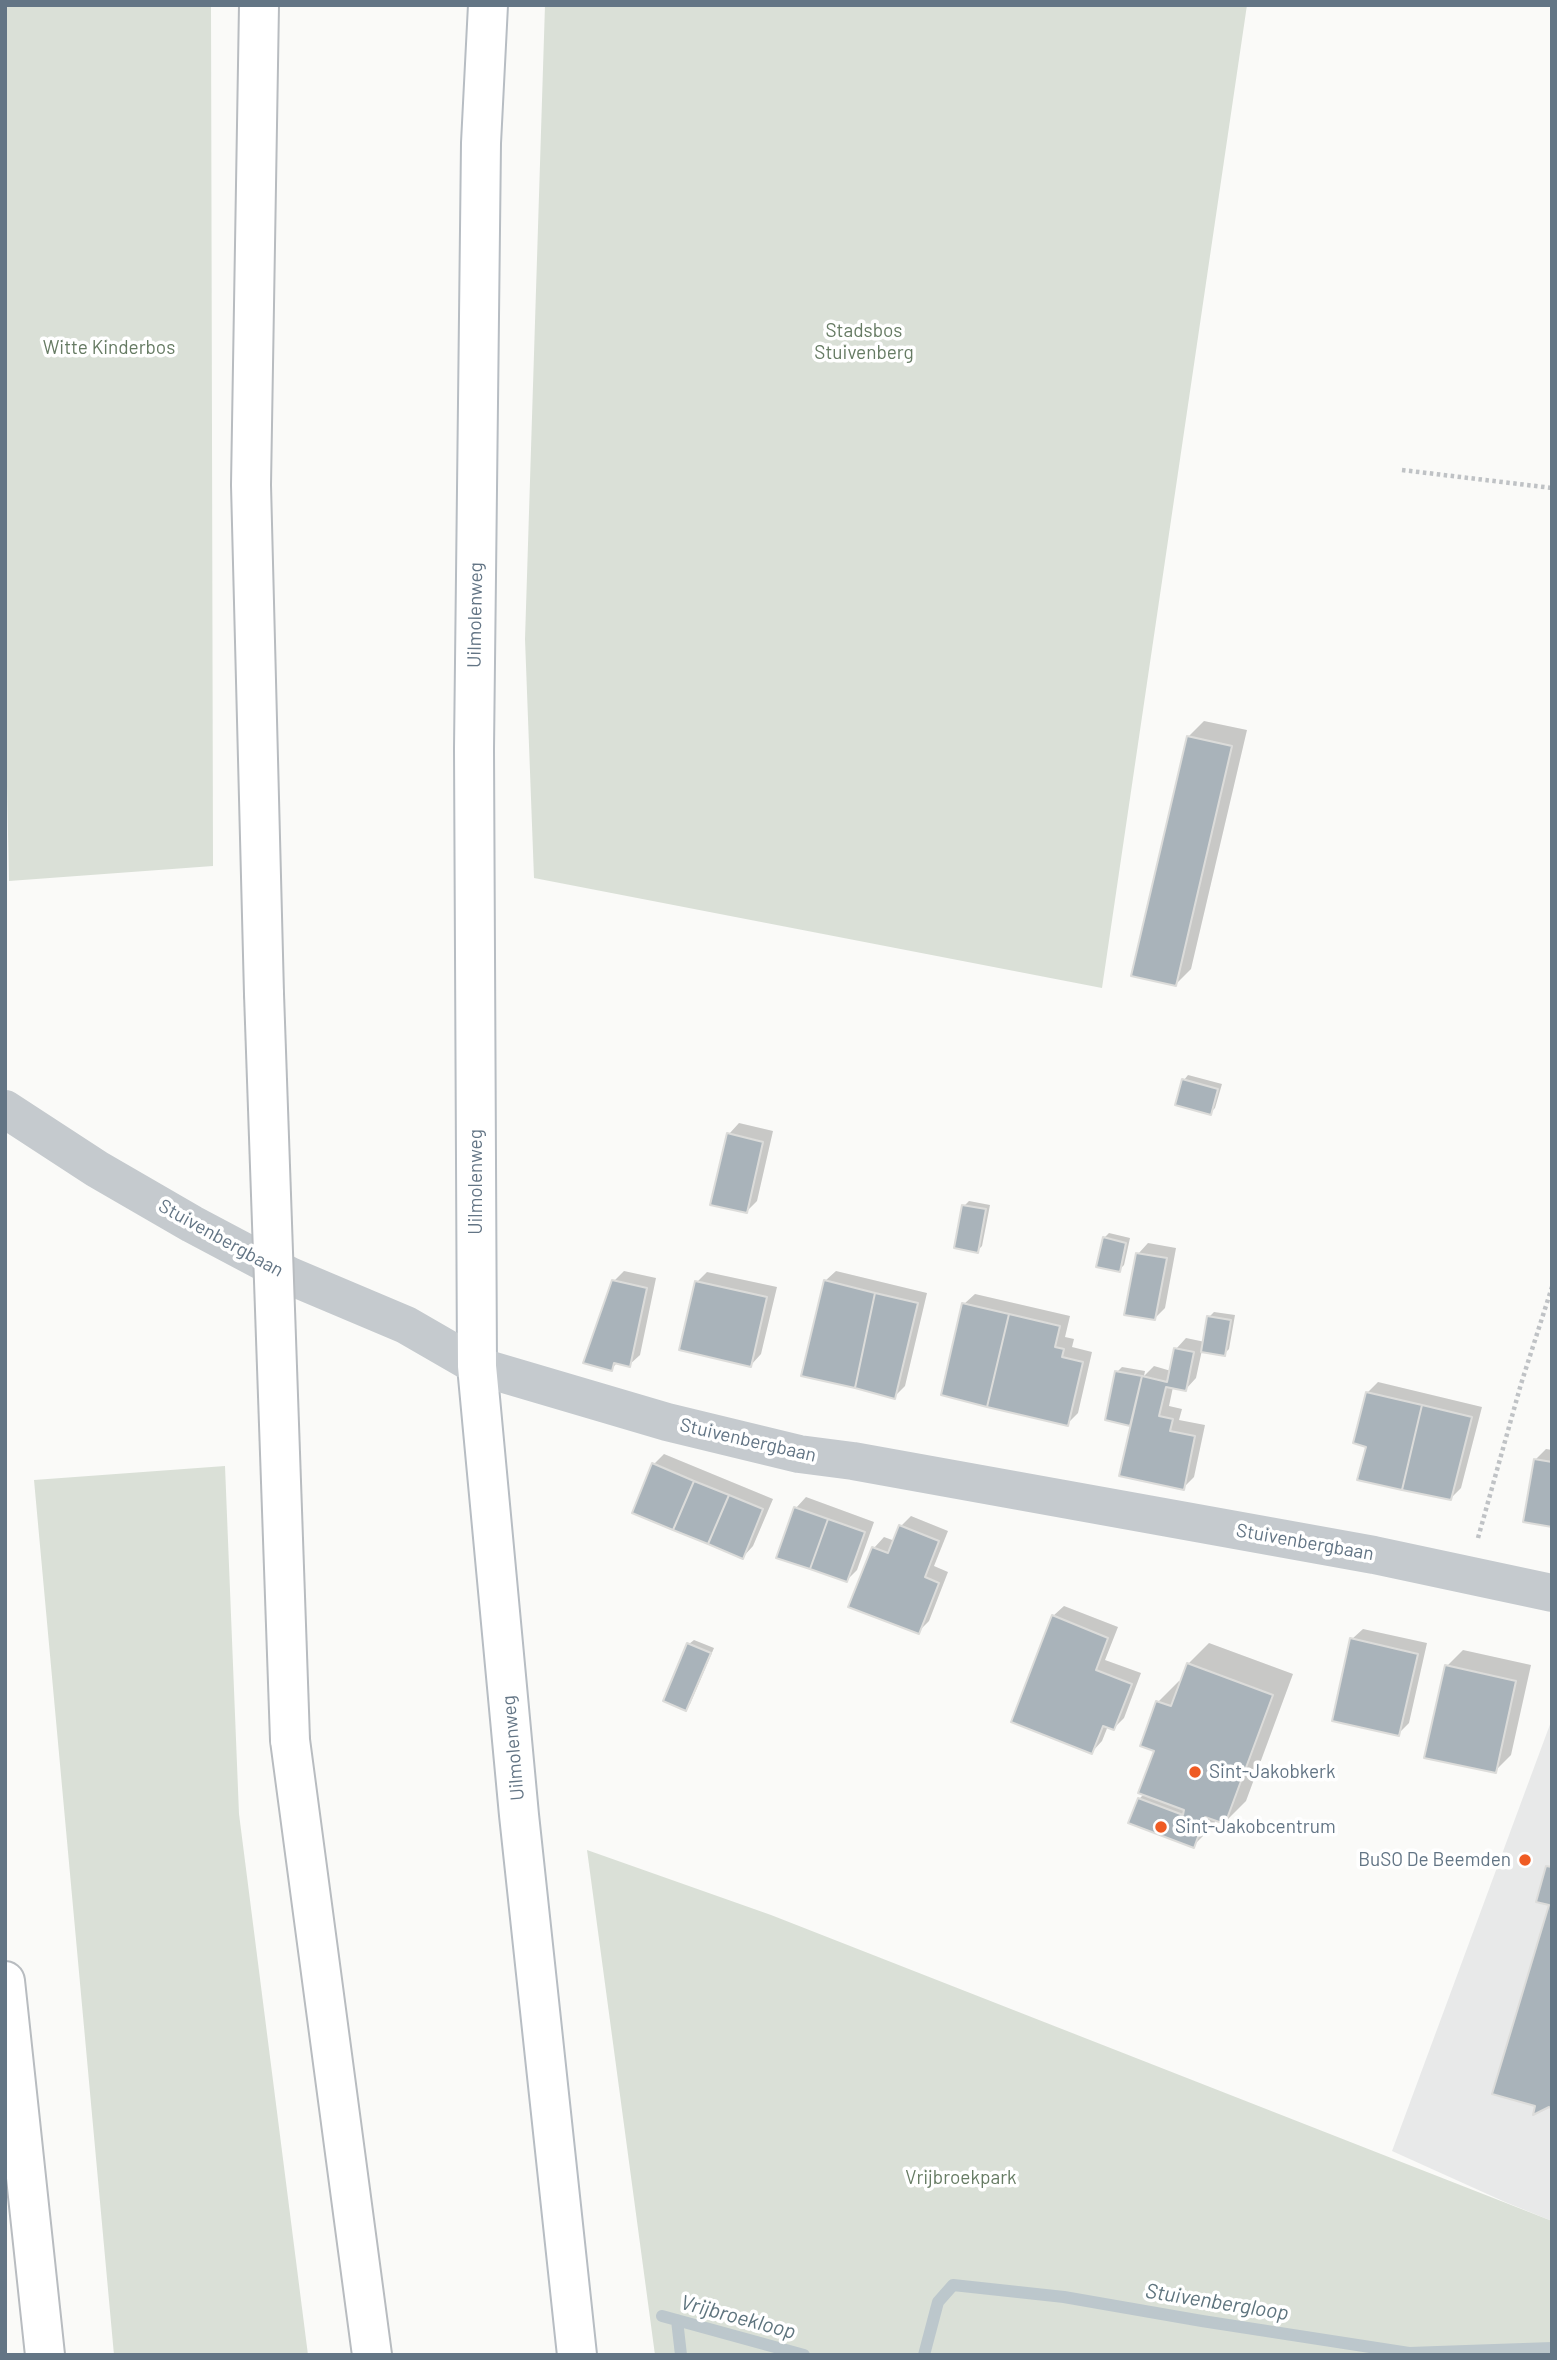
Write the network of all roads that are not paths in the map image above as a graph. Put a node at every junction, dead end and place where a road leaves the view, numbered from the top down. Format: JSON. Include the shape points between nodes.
{"nodes":[{"id":1,"x":258,"y":5,"type":"edge"},
{"id":2,"x":488,"y":5,"type":"edge"},
{"id":3,"x":5,"y":1109,"type":"edge"},
{"id":4,"x":477,"y":1366,"type":"junction"},
{"id":5,"x":1552,"y":1593,"type":"edge"},
{"id":6,"x":5,"y":1981,"type":"edge"},
{"id":7,"x":45,"y":2355,"type":"edge"},
{"id":8,"x":372,"y":2355,"type":"edge"},
{"id":9,"x":577,"y":2355,"type":"edge"}],
"edges":[{"from":1,"to":8,"type":"main road","bridge":true,"via":[[251,485],[290,1740]]},
{"from":2,"to":4,"type":"main road","name":"Uilmolenweg","via":[[481,143],[474,748]]},
{"from":3,"to":4,"type":"street","name":"Stuivenbergbaan","via":[[192,1224],[290,1276],[406,1325]]},
{"from":4,"to":5,"type":"street","name":"Stuivenbergbaan","via":[[667,1422],[799,1454],[1374,1555]]},
{"from":4,"to":9,"type":"main road","name":"Uilmolenweg"},
{"from":6,"to":7,"type":"main road"}]}
